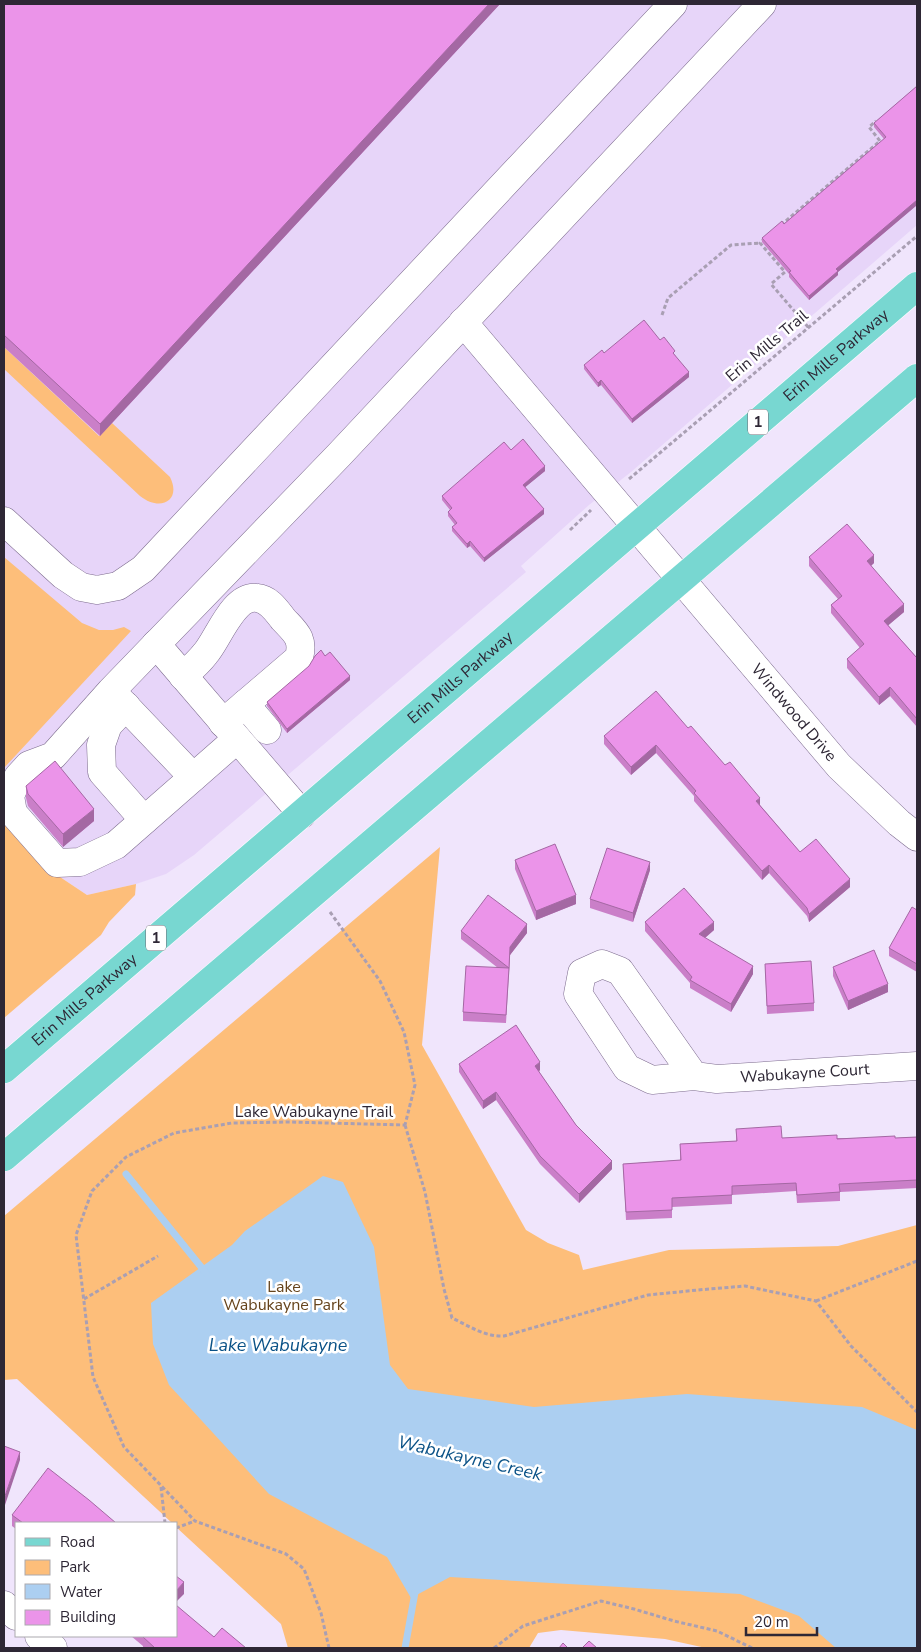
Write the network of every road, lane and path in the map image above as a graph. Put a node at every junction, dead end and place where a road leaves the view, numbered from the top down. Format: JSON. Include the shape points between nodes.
{"nodes":[{"id":1,"x":672,"y":4,"type":"edge"},
{"id":2,"x":762,"y":4,"type":"edge"},
{"id":3,"x":882,"y":116,"type":"edge"},
{"id":4,"x":871,"y":148,"type":"junction"},
{"id":5,"x":875,"y":151,"type":"edge"},
{"id":6,"x":825,"y":187,"type":"junction"},
{"id":7,"x":829,"y":190,"type":"edge"},
{"id":8,"x":784,"y":222,"type":"junction"},
{"id":9,"x":778,"y":227,"type":"edge"},
{"id":10,"x":788,"y":227,"type":"edge"},
{"id":11,"x":917,"y":236,"type":"edge"},
{"id":12,"x":766,"y":238,"type":"edge"},
{"id":13,"x":760,"y":242,"type":"junction"},
{"id":14,"x":917,"y":286,"type":"edge"},
{"id":15,"x":662,"y":315,"type":"dead end"},
{"id":16,"x":463,"y":322,"type":"junction"},
{"id":17,"x":808,"y":327,"type":"junction"},
{"id":18,"x":917,"y":378,"type":"edge"},
{"id":19,"x":633,"y":475,"type":"dead end"},
{"id":20,"x":592,"y":509,"type":"dead end"},
{"id":21,"x":4,"y":521,"type":"edge"},
{"id":22,"x":636,"y":527,"type":"junction"},
{"id":23,"x":570,"y":530,"type":"dead end"},
{"id":24,"x":681,"y":580,"type":"junction"},
{"id":25,"x":153,"y":648,"type":"junction"},
{"id":26,"x":184,"y":676,"type":"junction"},
{"id":27,"x":118,"y":699,"type":"junction"},
{"id":28,"x":245,"y":704,"type":"junction"},
{"id":29,"x":267,"y":730,"type":"dead end"},
{"id":30,"x":230,"y":731,"type":"junction"},
{"id":31,"x":29,"y":765,"type":"junction"},
{"id":32,"x":193,"y":777,"type":"junction"},
{"id":33,"x":302,"y":814,"type":"junction"},
{"id":34,"x":144,"y":820,"type":"junction"},
{"id":35,"x":917,"y":837,"type":"edge"},
{"id":36,"x":315,"y":891,"type":"junction"},
{"id":37,"x":917,"y":1066,"type":"edge"},
{"id":38,"x":4,"y":1069,"type":"edge"},
{"id":39,"x":694,"y":1076,"type":"junction"},
{"id":40,"x":405,"y":1126,"type":"junction"},
{"id":41,"x":4,"y":1157,"type":"edge"},
{"id":42,"x":158,"y":1256,"type":"dead end"},
{"id":43,"x":917,"y":1261,"type":"edge"},
{"id":44,"x":84,"y":1299,"type":"junction"},
{"id":45,"x":816,"y":1301,"type":"junction"},
{"id":46,"x":917,"y":1412,"type":"edge"},
{"id":47,"x":161,"y":1485,"type":"junction"},
{"id":48,"x":195,"y":1521,"type":"junction"},
{"id":49,"x":165,"y":1522,"type":"edge"},
{"id":50,"x":178,"y":1527,"type":"edge"},
{"id":51,"x":4,"y":1605,"type":"edge"},
{"id":52,"x":15,"y":1615,"type":"edge"},
{"id":53,"x":40,"y":1637,"type":"edge"},
{"id":54,"x":53,"y":1648,"type":"edge"},
{"id":55,"x":330,"y":1648,"type":"edge"},
{"id":56,"x":494,"y":1648,"type":"edge"},
{"id":57,"x":752,"y":1648,"type":"edge"}],
"edges":[{"from":1,"to":21,"type":"street","via":[[144,568],[118,586],[97,590],[81,587],[63,575]]},
{"from":2,"to":16,"type":"street"},
{"from":3,"to":4,"type":"path","via":[[869,127],[880,140]]},
{"from":4,"to":5,"type":"path"},
{"from":4,"to":6,"type":"path"},
{"from":6,"to":7,"type":"path"},
{"from":6,"to":8,"type":"path"},
{"from":8,"to":9,"type":"path"},
{"from":8,"to":10,"type":"path"},
{"from":11,"to":17,"type":"path","name":"Erin Mills Trail"},
{"from":12,"to":13,"type":"path"},
{"from":13,"to":15,"type":"path","via":[[731,245],[668,298]]},
{"from":13,"to":17,"type":"path","via":[[785,272],[771,284]]},
{"from":14,"to":22,"type":"main road","name":"Erin Mills Parkway","number":"1"},
{"from":16,"to":22,"type":"street","name":"Windwood Drive"},
{"from":16,"to":25,"type":"street"},
{"from":17,"to":19,"type":"path","name":"Erin Mills Trail"},
{"from":18,"to":24,"type":"main road"},
{"from":20,"to":23,"type":"path"},
{"from":22,"to":24,"type":"street","name":"Windwood Drive"},
{"from":22,"to":33,"type":"main road","name":"Erin Mills Parkway","number":"1"},
{"from":24,"to":35,"type":"street","name":"Windwood Drive","via":[[839,766]]},
{"from":24,"to":36,"type":"main road"},
{"from":25,"to":26,"type":"street"},
{"from":25,"to":27,"type":"street"},
{"from":25,"to":31,"type":"street","via":[[129,652],[120,659],[41,741]]},
{"from":26,"to":28,"type":"street","via":[[206,654],[234,610],[244,601],[256,597],[267,601],[299,636],[301,648],[298,658]]},
{"from":26,"to":30,"type":"street"},
{"from":27,"to":31,"type":"street","via":[[54,756]]},
{"from":27,"to":32,"type":"street"},
{"from":27,"to":34,"type":"street","via":[[101,745],[102,772]]},
{"from":28,"to":29,"type":"street"},
{"from":28,"to":30,"type":"street"},
{"from":30,"to":32,"type":"street"},
{"from":30,"to":33,"type":"street"},
{"from":31,"to":34,"type":"street","via":[[18,777],[10,796],[13,813],[57,863],[80,862],[116,845]]},
{"from":32,"to":34,"type":"street"},
{"from":33,"to":38,"type":"main road","name":"Erin Mills Parkway","number":"1"},
{"from":36,"to":40,"type":"path","via":[[380,981],[404,1032],[415,1085]]},
{"from":36,"to":41,"type":"main road"},
{"from":37,"to":39,"type":"street","name":"Wabukayne Court","via":[[718,1079]]},
{"from":39,"to":39,"type":"street","name":"Wabukayne Court","via":[[620,971],[602,964],[582,973],[578,994],[627,1068],[652,1080]]},
{"from":40,"to":44,"type":"path","name":"Lake Wabukayne Trail","via":[[232,1123],[174,1134],[126,1157],[92,1191],[76,1235]]},
{"from":40,"to":45,"type":"path","name":"Lake Wabukayne Trail","via":[[425,1192],[452,1318],[484,1334],[504,1336],[648,1296],[698,1290],[745,1286]]},
{"from":42,"to":44,"type":"path"},
{"from":43,"to":45,"type":"path"},
{"from":44,"to":47,"type":"path","name":"Lake Wabukayne Trail","via":[[93,1377],[124,1447]]},
{"from":45,"to":46,"type":"path","via":[[851,1346]]},
{"from":47,"to":48,"type":"path","name":"Lake Wabukayne Trail"},
{"from":47,"to":49,"type":"path"},
{"from":48,"to":50,"type":"path"},
{"from":48,"to":55,"type":"path","name":"Lake Wabukayne Trail","via":[[286,1554],[304,1569]]},
{"from":51,"to":52,"type":"street"},
{"from":53,"to":54,"type":"street"},
{"from":56,"to":57,"type":"path","via":[[523,1626],[601,1601],[717,1631]]}]}
